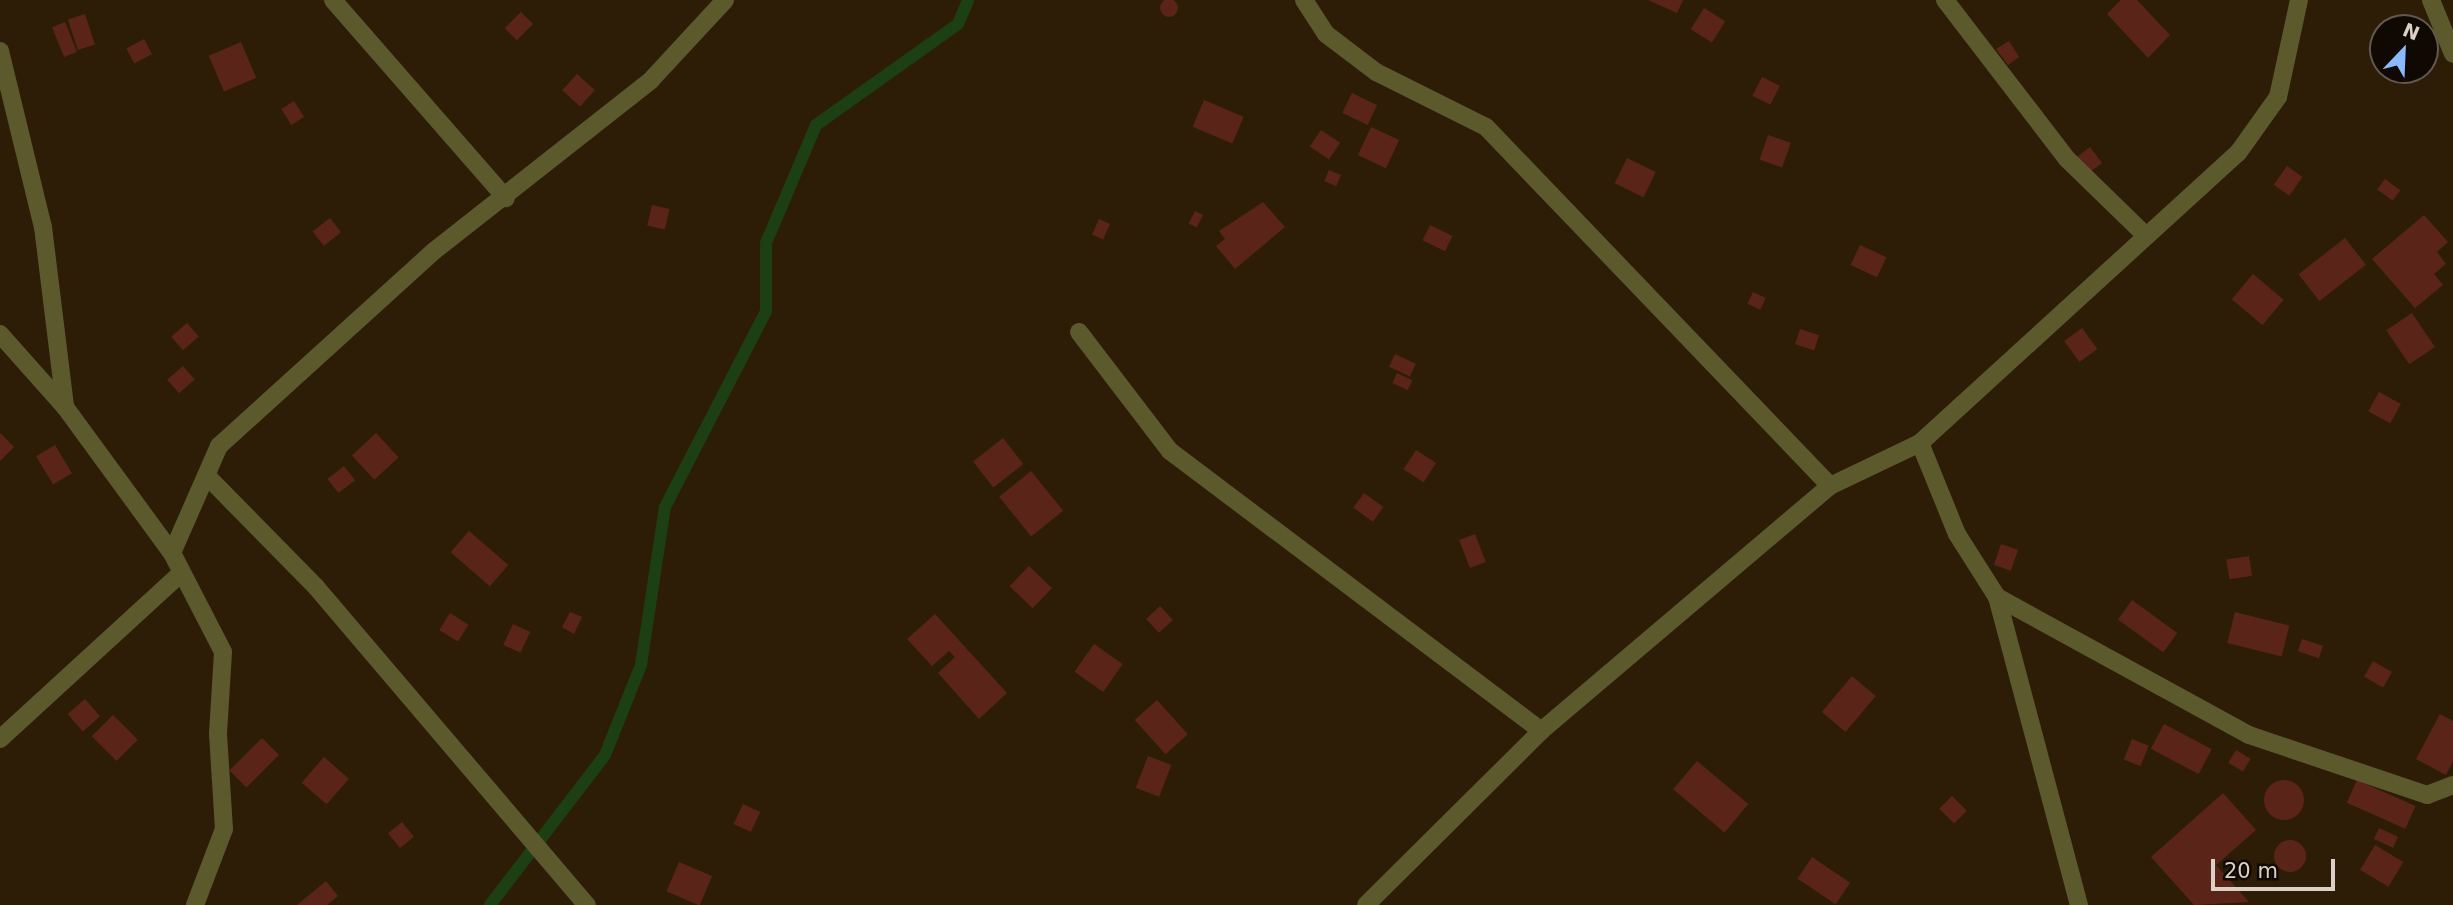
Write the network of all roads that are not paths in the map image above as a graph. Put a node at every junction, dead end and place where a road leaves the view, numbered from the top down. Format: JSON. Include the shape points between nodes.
{"nodes":[{"id":1,"x":333,"y":0,"type":"edge"},
{"id":2,"x":725,"y":0,"type":"edge"},
{"id":3,"x":1304,"y":0,"type":"edge"},
{"id":4,"x":1945,"y":0,"type":"edge"},
{"id":5,"x":2299,"y":0,"type":"edge"},
{"id":6,"x":2431,"y":0,"type":"edge"},
{"id":7,"x":0,"y":51,"type":"edge"},
{"id":8,"x":2453,"y":54,"type":"edge"},
{"id":9,"x":506,"y":198,"type":"junction"},
{"id":10,"x":2143,"y":233,"type":"junction"},
{"id":11,"x":1079,"y":332,"type":"dead end"},
{"id":12,"x":0,"y":334,"type":"edge"},
{"id":13,"x":65,"y":407,"type":"junction"},
{"id":14,"x":1920,"y":443,"type":"junction"},
{"id":15,"x":206,"y":476,"type":"junction"},
{"id":16,"x":1830,"y":486,"type":"junction"},
{"id":17,"x":173,"y":552,"type":"junction"},
{"id":18,"x":181,"y":573,"type":"junction"},
{"id":19,"x":1997,"y":597,"type":"junction"},
{"id":20,"x":1541,"y":731,"type":"junction"},
{"id":21,"x":0,"y":739,"type":"edge"},
{"id":22,"x":2453,"y":785,"type":"edge"},
{"id":23,"x":200,"y":898,"type":"edge"},
{"id":24,"x":179,"y":905,"type":"edge"},
{"id":25,"x":587,"y":905,"type":"edge"},
{"id":26,"x":1366,"y":905,"type":"edge"},
{"id":27,"x":2079,"y":905,"type":"edge"}],
"edges":[{"from":1,"to":9,"type":"street"},
{"from":2,"to":9,"type":"street","via":[[651,80]]},
{"from":3,"to":16,"type":"street","via":[[1326,34],[1376,72],[1486,127]]},
{"from":4,"to":10,"type":"street","via":[[2067,159]]},
{"from":5,"to":10,"type":"street","via":[[2278,97],[2238,153]]},
{"from":6,"to":8,"type":"street"},
{"from":7,"to":13,"type":"street","via":[[43,227]]},
{"from":9,"to":15,"type":"street","via":[[434,251],[219,446]]},
{"from":10,"to":14,"type":"street"},
{"from":11,"to":20,"type":"street","via":[[1170,451]]},
{"from":12,"to":13,"type":"street"},
{"from":13,"to":17,"type":"street"},
{"from":14,"to":16,"type":"street"},
{"from":14,"to":19,"type":"street","via":[[1958,534]]},
{"from":15,"to":17,"type":"street"},
{"from":15,"to":25,"type":"street","via":[[316,587]]},
{"from":16,"to":20,"type":"street"},
{"from":17,"to":18,"type":"street"},
{"from":18,"to":21,"type":"street"},
{"from":18,"to":23,"type":"street","via":[[223,652],[218,734],[223,829]]},
{"from":19,"to":22,"type":"street","via":[[2249,735],[2427,794]]},
{"from":19,"to":27,"type":"street"},
{"from":20,"to":26,"type":"street"},
{"from":23,"to":24,"type":"street"}]}
